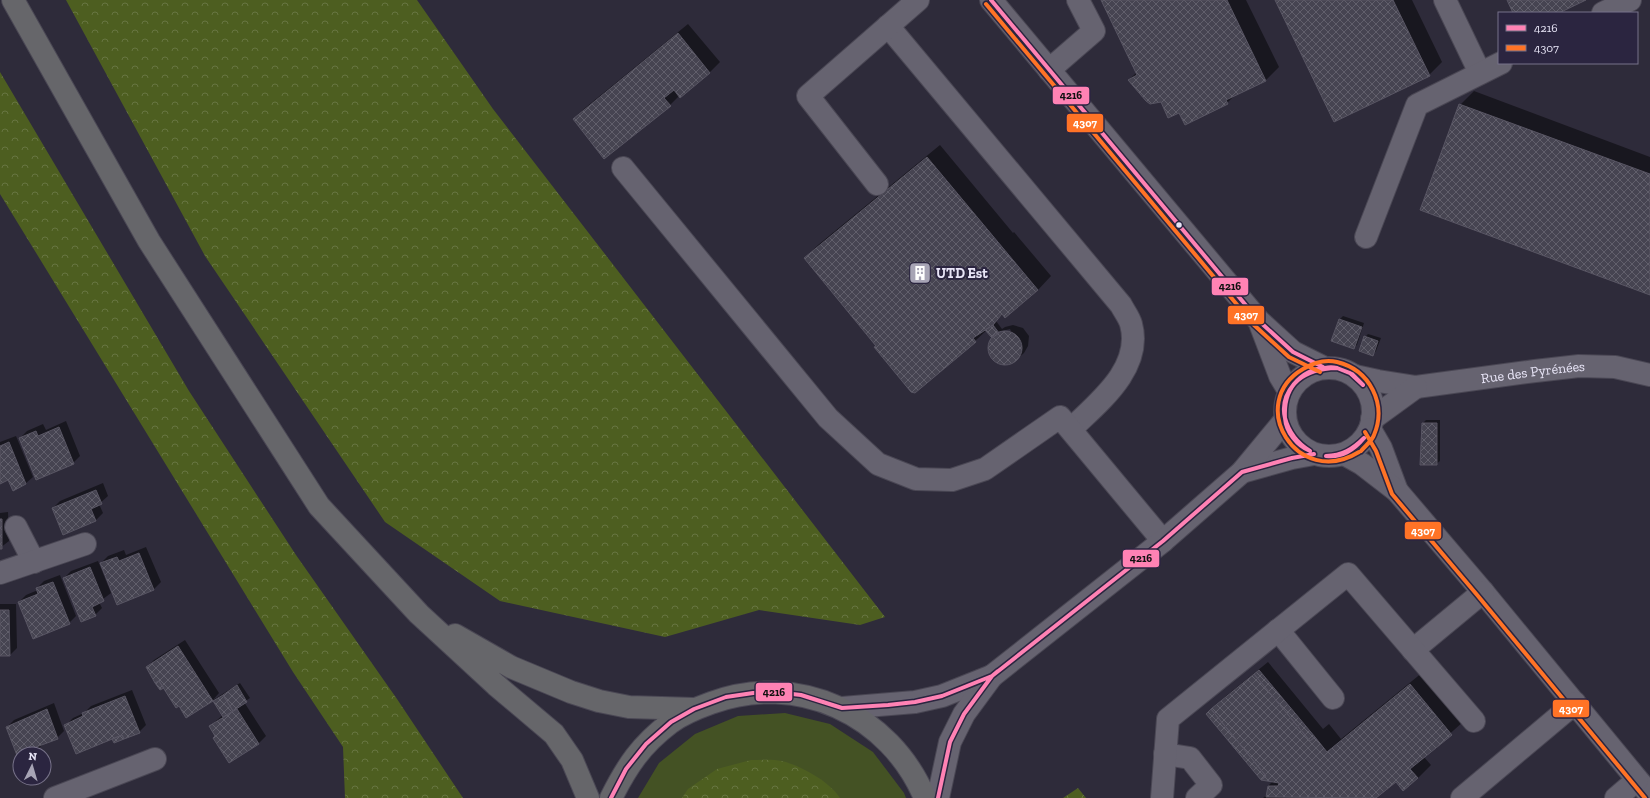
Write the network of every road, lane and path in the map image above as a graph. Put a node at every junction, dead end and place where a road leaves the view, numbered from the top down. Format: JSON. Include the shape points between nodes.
{"nodes":[{"id":1,"x":13,"y":0,"type":"edge"},
{"id":2,"x":918,"y":0,"type":"edge"},
{"id":3,"x":991,"y":0,"type":"edge"},
{"id":4,"x":1078,"y":0,"type":"edge"},
{"id":5,"x":1445,"y":0,"type":"edge"},
{"id":6,"x":1630,"y":0,"type":"edge"},
{"id":7,"x":1606,"y":12,"type":"edge"},
{"id":8,"x":888,"y":26,"type":"junction"},
{"id":9,"x":1499,"y":64,"type":"edge"},
{"id":10,"x":1049,"y":70,"type":"junction"},
{"id":11,"x":1480,"y":73,"type":"junction"},
{"id":12,"x":623,"y":168,"type":"dead end"},
{"id":13,"x":877,"y":184,"type":"dead end"},
{"id":14,"x":1366,"y":237,"type":"dead end"},
{"id":15,"x":1259,"y":321,"type":"junction"},
{"id":16,"x":1323,"y":367,"type":"junction"},
{"id":17,"x":1650,"y":375,"type":"edge"},
{"id":18,"x":1355,"y":376,"type":"junction"},
{"id":19,"x":1416,"y":387,"type":"junction"},
{"id":20,"x":1289,"y":391,"type":"junction"},
{"id":21,"x":1285,"y":420,"type":"junction"},
{"id":22,"x":1371,"y":424,"type":"junction"},
{"id":23,"x":1071,"y":429,"type":"junction"},
{"id":24,"x":1314,"y":454,"type":"junction"},
{"id":25,"x":1344,"y":454,"type":"junction"},
{"id":26,"x":1242,"y":472,"type":"junction"},
{"id":27,"x":1398,"y":491,"type":"junction"},
{"id":28,"x":16,"y":527,"type":"dead end"},
{"id":29,"x":1163,"y":541,"type":"junction"},
{"id":30,"x":85,"y":544,"type":"dead end"},
{"id":31,"x":34,"y":562,"type":"junction"},
{"id":32,"x":0,"y":574,"type":"edge"},
{"id":33,"x":1483,"y":592,"type":"junction"},
{"id":34,"x":419,"y":614,"type":"junction"},
{"id":35,"x":1278,"y":630,"type":"junction"},
{"id":36,"x":1413,"y":650,"type":"junction"},
{"id":37,"x":992,"y":676,"type":"junction"},
{"id":38,"x":1333,"y":698,"type":"dead end"},
{"id":39,"x":1575,"y":703,"type":"junction"},
{"id":40,"x":842,"y":708,"type":"junction"},
{"id":41,"x":694,"y":709,"type":"junction"},
{"id":42,"x":1474,"y":722,"type":"dead end"},
{"id":43,"x":1165,"y":754,"type":"junction"},
{"id":44,"x":155,"y":759,"type":"dead end"},
{"id":45,"x":1644,"y":788,"type":"edge"},
{"id":46,"x":54,"y":798,"type":"edge"},
{"id":47,"x":588,"y":798,"type":"edge"},
{"id":48,"x":611,"y":798,"type":"edge"},
{"id":49,"x":925,"y":798,"type":"edge"},
{"id":50,"x":938,"y":798,"type":"edge"},
{"id":51,"x":1162,"y":798,"type":"edge"},
{"id":52,"x":1197,"y":798,"type":"edge"},
{"id":53,"x":1462,"y":798,"type":"edge"},
{"id":54,"x":1616,"y":798,"type":"edge"}],
"edges":[{"from":1,"to":34,"type":"main road","via":[[149,241],[319,506]]},
{"from":2,"to":8,"type":"street"},
{"from":3,"to":10,"type":"street"},
{"from":4,"to":10,"type":"street","via":[[1094,31]]},
{"from":5,"to":11,"type":"street"},
{"from":6,"to":7,"type":"street"},
{"from":8,"to":13,"type":"street","via":[[808,96]]},
{"from":8,"to":23,"type":"street","via":[[1121,305],[1130,324],[1133,343],[1127,366],[1110,391]]},
{"from":9,"to":11,"type":"street"},
{"from":10,"to":15,"type":"street"},
{"from":11,"to":14,"type":"street","via":[[1417,105]]},
{"from":12,"to":23,"type":"street","via":[[828,418],[878,464],[916,479],[952,480],[985,469],[1060,417]]},
{"from":15,"to":16,"type":"street","via":[[1293,352]]},
{"from":15,"to":20,"type":"street","via":[[1280,376]]},
{"from":16,"to":18,"type":"street","via":[[1340,368]]},
{"from":16,"to":20,"type":"street","via":[[1297,380]]},
{"from":17,"to":19,"type":"street","name":"Rue des Pyrénées","via":[[1615,367],[1579,366]]},
{"from":18,"to":19,"type":"street","name":"Rue des Pyrénées"},
{"from":18,"to":22,"type":"street","via":[[1367,388],[1373,405]]},
{"from":19,"to":22,"type":"street","name":"Rue des Pyrénées"},
{"from":20,"to":21,"type":"street","via":[[1284,405]]},
{"from":21,"to":24,"type":"street","via":[[1291,435],[1301,446]]},
{"from":21,"to":26,"type":"street"},
{"from":22,"to":25,"type":"street","via":[[1364,439]]},
{"from":22,"to":27,"type":"street"},
{"from":23,"to":29,"type":"street"},
{"from":24,"to":25,"type":"street"},
{"from":24,"to":26,"type":"street"},
{"from":25,"to":27,"type":"street"},
{"from":26,"to":29,"type":"street"},
{"from":27,"to":33,"type":"street"},
{"from":28,"to":31,"type":"street"},
{"from":29,"to":37,"type":"street"},
{"from":30,"to":31,"type":"street"},
{"from":31,"to":32,"type":"street"},
{"from":33,"to":36,"type":"street"},
{"from":33,"to":39,"type":"street"},
{"from":34,"to":41,"type":"main road","via":[[511,668],[571,692],[629,707]]},
{"from":34,"to":47,"type":"main road","via":[[554,734],[572,760]]},
{"from":35,"to":36,"type":"street","via":[[1348,574]]},
{"from":35,"to":38,"type":"street"},
{"from":35,"to":43,"type":"street","via":[[1168,719]]},
{"from":36,"to":42,"type":"street"},
{"from":37,"to":40,"type":"street","via":[[942,696],[915,702]]},
{"from":37,"to":50,"type":"street","via":[[964,714],[950,742]]},
{"from":39,"to":45,"type":"street"},
{"from":39,"to":53,"type":"street"},
{"from":40,"to":41,"type":"main road","via":[[801,695],[775,692],[726,697]]},
{"from":40,"to":49,"type":"main road","via":[[885,738],[899,753],[912,771]]},
{"from":41,"to":48,"type":"main road","via":[[671,722],[646,744],[626,770]]},
{"from":43,"to":51,"type":"street"},
{"from":43,"to":52,"type":"street","via":[[1190,758],[1211,785]]},
{"from":44,"to":46,"type":"street"},
{"from":45,"to":54,"type":"street"}]}
